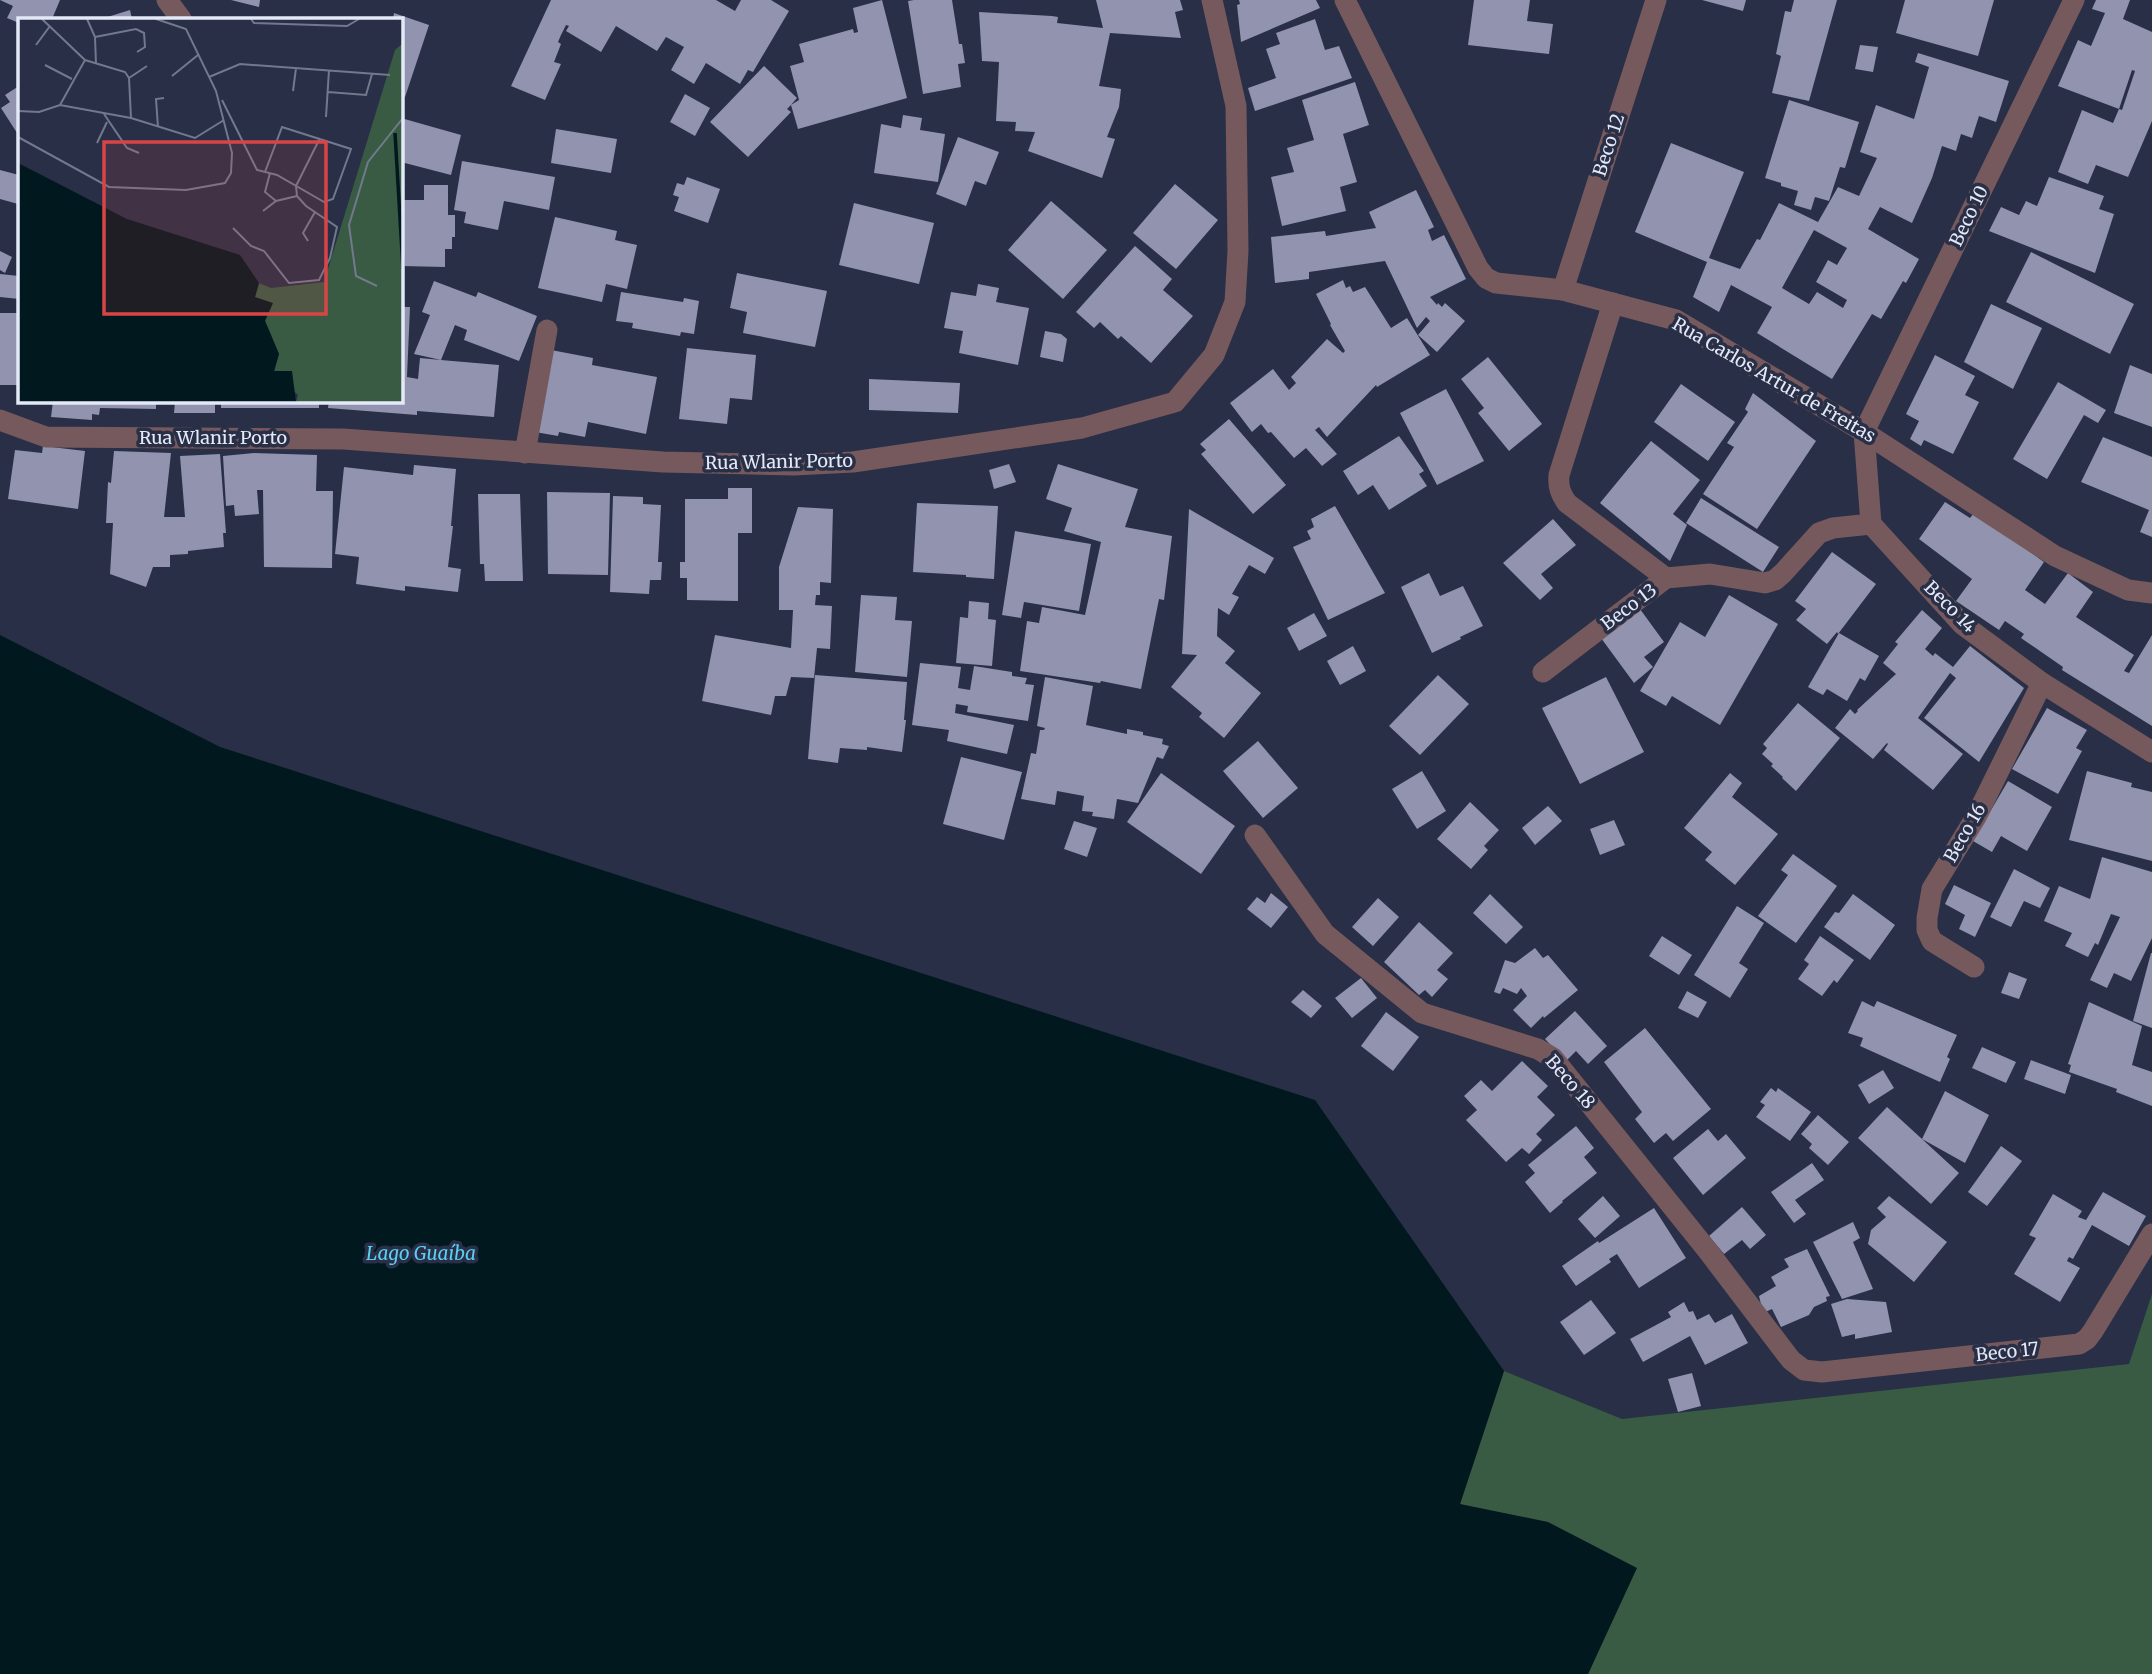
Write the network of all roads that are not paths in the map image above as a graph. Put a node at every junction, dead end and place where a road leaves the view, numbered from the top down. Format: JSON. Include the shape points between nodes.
{"nodes":[{"id":1,"x":167,"y":0,"type":"edge"},
{"id":2,"x":1212,"y":0,"type":"edge"},
{"id":3,"x":1345,"y":0,"type":"edge"},
{"id":4,"x":1656,"y":0,"type":"edge"},
{"id":5,"x":2074,"y":0,"type":"edge"},
{"id":6,"x":180,"y":18,"type":"edge"},
{"id":7,"x":1563,"y":290,"type":"junction"},
{"id":8,"x":1613,"y":303,"type":"junction"},
{"id":9,"x":547,"y":330,"type":"dead end"},
{"id":10,"x":0,"y":420,"type":"edge"},
{"id":11,"x":1864,"y":432,"type":"junction"},
{"id":12,"x":525,"y":453,"type":"junction"},
{"id":13,"x":1871,"y":524,"type":"junction"},
{"id":14,"x":1666,"y":578,"type":"junction"},
{"id":15,"x":2152,"y":593,"type":"edge"},
{"id":16,"x":1543,"y":673,"type":"dead end"},
{"id":17,"x":2042,"y":683,"type":"junction"},
{"id":18,"x":2152,"y":752,"type":"edge"},
{"id":19,"x":1255,"y":835,"type":"dead end"},
{"id":20,"x":1974,"y":967,"type":"dead end"},
{"id":21,"x":2152,"y":1234,"type":"edge"},
{"id":22,"x":1804,"y":1370,"type":"joint"}],
"edges":[{"from":1,"to":6,"type":"street"},
{"from":2,"to":12,"type":"street","name":"Rua Wlanir Porto","via":[[1236,106],[1235,302],[1214,355],[1175,402],[1082,428],[853,462],[794,466]]},
{"from":3,"to":7,"type":"street","name":"Rua Carlos Artur de Freitas","via":[[1478,268],[1496,283]]},
{"from":4,"to":7,"type":"street","name":"Beco 12"},
{"from":5,"to":11,"type":"street","name":"Beco 10"},
{"from":7,"to":8,"type":"street","name":"Rua Carlos Artur de Freitas"},
{"from":8,"to":11,"type":"street","name":"Rua Carlos Artur de Freitas","via":[[1676,320]]},
{"from":8,"to":14,"type":"street","via":[[1558,485],[1567,503]]},
{"from":9,"to":12,"type":"street"},
{"from":10,"to":12,"type":"street","name":"Rua Wlanir Porto","via":[[46,436],[343,439]]},
{"from":11,"to":13,"type":"street"},
{"from":11,"to":15,"type":"street","name":"Rua Carlos Artur de Freitas","via":[[2055,556],[2128,590]]},
{"from":13,"to":14,"type":"street","name":"Beco 13","via":[[1819,533],[1783,573],[1765,583],[1710,574]]},
{"from":13,"to":17,"type":"street","name":"Beco 14","via":[[1962,624]]},
{"from":14,"to":16,"type":"street","name":"Beco 13"},
{"from":17,"to":18,"type":"street","name":"Beco 14"},
{"from":17,"to":20,"type":"street","name":"Beco 16","via":[[1976,817],[1932,888],[1927,930],[1932,941]]},
{"from":19,"to":22,"type":"street","name":"Beco 18","via":[[1325,934],[1422,1013],[1538,1049],[1553,1058],[1791,1360]]},
{"from":21,"to":22,"type":"street","name":"Beco 17","via":[[2093,1331],[2079,1344],[1822,1372]]}]}
